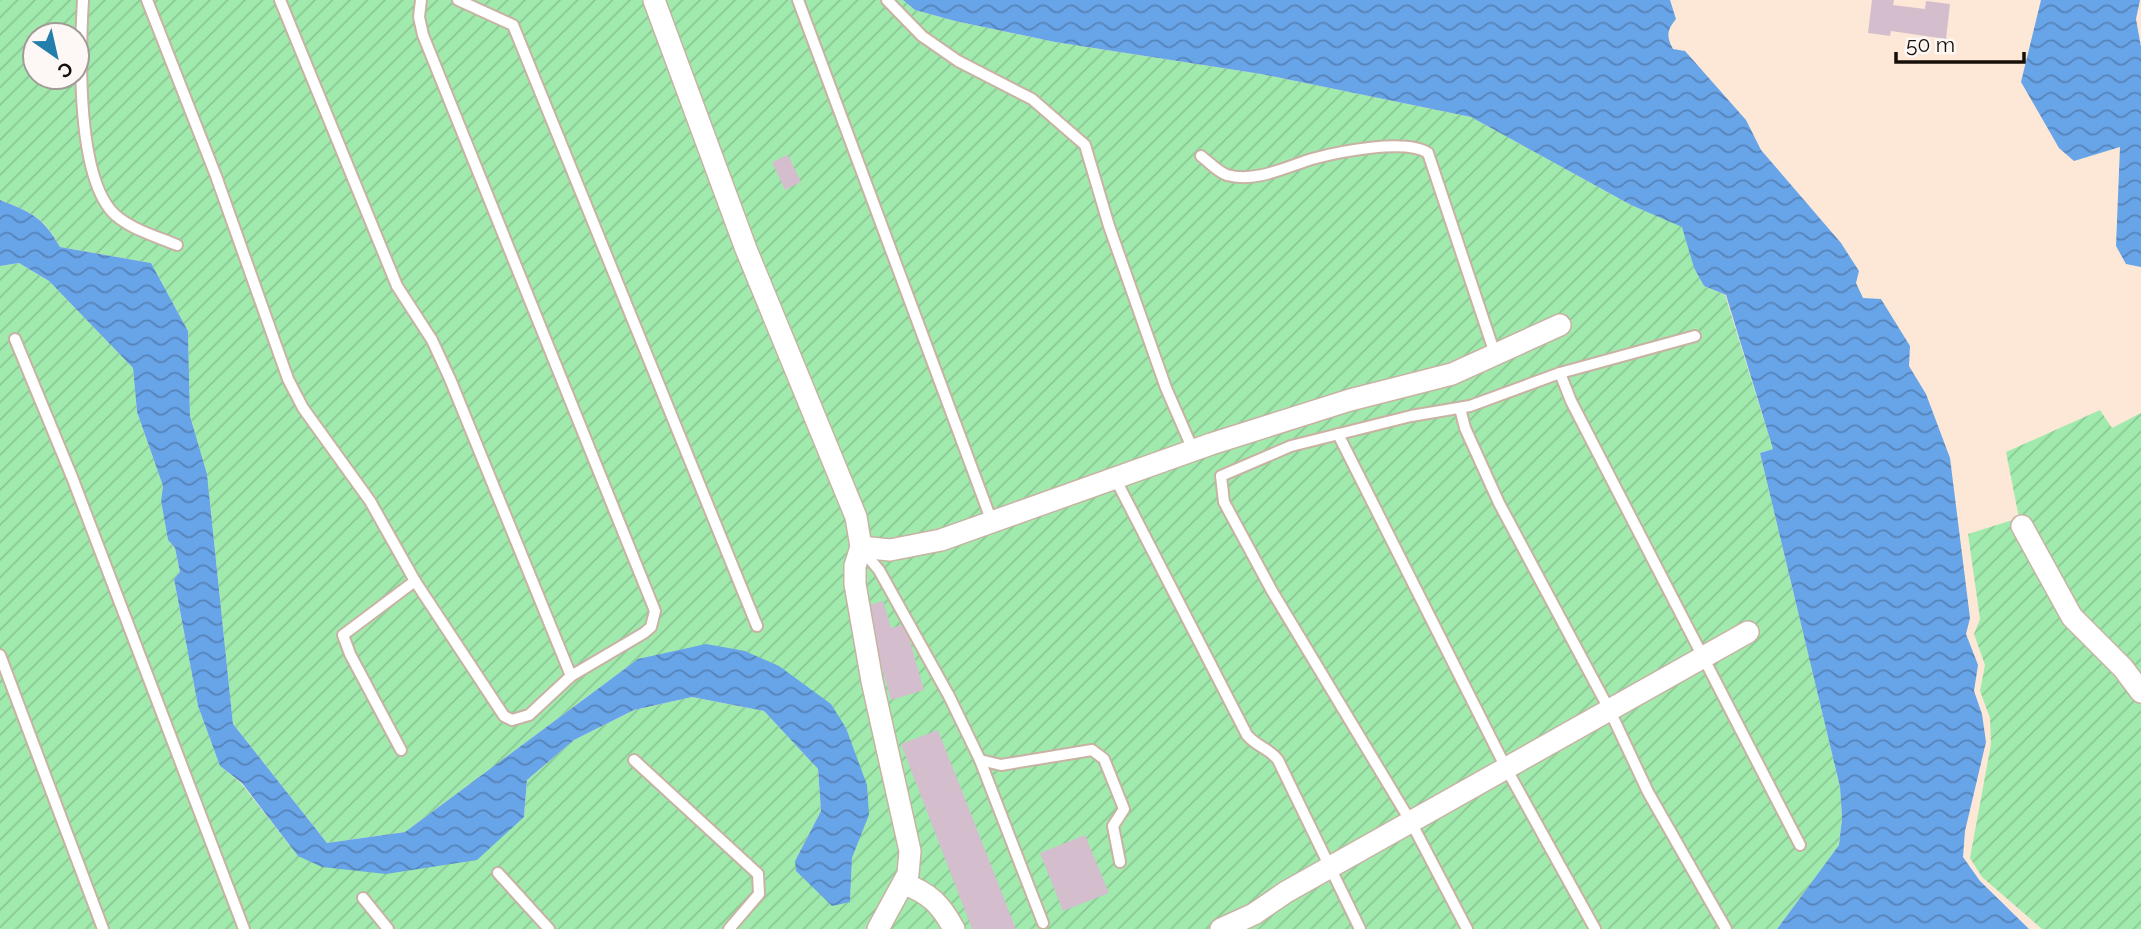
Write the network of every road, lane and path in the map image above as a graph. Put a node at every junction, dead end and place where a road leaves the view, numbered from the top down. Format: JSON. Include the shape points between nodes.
{"nodes":[{"id":1,"x":82,"y":0,"type":"edge"},
{"id":2,"x":147,"y":0,"type":"edge"},
{"id":3,"x":280,"y":0,"type":"edge"},
{"id":4,"x":421,"y":0,"type":"edge"},
{"id":5,"x":458,"y":0,"type":"edge"},
{"id":6,"x":654,"y":0,"type":"edge"},
{"id":7,"x":798,"y":0,"type":"edge"},
{"id":8,"x":887,"y":0,"type":"edge"},
{"id":9,"x":1201,"y":156,"type":"dead end"},
{"id":10,"x":177,"y":245,"type":"dead end"},
{"id":11,"x":1560,"y":325,"type":"dead end"},
{"id":12,"x":1695,"y":335,"type":"dead end"},
{"id":13,"x":15,"y":339,"type":"dead end"},
{"id":14,"x":1495,"y":354,"type":"junction"},
{"id":15,"x":1560,"y":373,"type":"junction"},
{"id":16,"x":1460,"y":408,"type":"junction"},
{"id":17,"x":1338,"y":434,"type":"junction"},
{"id":18,"x":1194,"y":450,"type":"junction"},
{"id":19,"x":1115,"y":478,"type":"junction"},
{"id":20,"x":992,"y":522,"type":"junction"},
{"id":21,"x":2022,"y":526,"type":"dead end"},
{"id":22,"x":861,"y":547,"type":"junction"},
{"id":23,"x":415,"y":581,"type":"junction"},
{"id":24,"x":757,"y":626,"type":"dead end"},
{"id":25,"x":1748,"y":632,"type":"dead end"},
{"id":26,"x":0,"y":655,"type":"edge"},
{"id":27,"x":1702,"y":656,"type":"junction"},
{"id":28,"x":571,"y":676,"type":"junction"},
{"id":29,"x":2141,"y":692,"type":"edge"},
{"id":30,"x":1609,"y":709,"type":"junction"},
{"id":31,"x":401,"y":750,"type":"dead end"},
{"id":32,"x":634,"y":760,"type":"dead end"},
{"id":33,"x":980,"y":760,"type":"junction"},
{"id":34,"x":1506,"y":768,"type":"junction"},
{"id":35,"x":1411,"y":822,"type":"junction"},
{"id":36,"x":1800,"y":845,"type":"dead end"},
{"id":37,"x":1120,"y":862,"type":"dead end"},
{"id":38,"x":1331,"y":867,"type":"junction"},
{"id":39,"x":498,"y":873,"type":"dead end"},
{"id":40,"x":904,"y":884,"type":"junction"},
{"id":41,"x":363,"y":898,"type":"dead end"},
{"id":42,"x":1043,"y":923,"type":"dead end"},
{"id":43,"x":1245,"y":925,"type":"edge"},
{"id":44,"x":103,"y":929,"type":"edge"},
{"id":45,"x":244,"y":929,"type":"edge"},
{"id":46,"x":388,"y":929,"type":"edge"},
{"id":47,"x":549,"y":929,"type":"edge"},
{"id":48,"x":729,"y":929,"type":"edge"},
{"id":49,"x":878,"y":929,"type":"edge"},
{"id":50,"x":954,"y":929,"type":"edge"},
{"id":51,"x":1221,"y":929,"type":"edge"},
{"id":52,"x":1360,"y":929,"type":"edge"},
{"id":53,"x":1467,"y":929,"type":"edge"},
{"id":54,"x":1595,"y":929,"type":"edge"},
{"id":55,"x":1726,"y":929,"type":"edge"}],
"edges":[{"from":1,"to":10,"type":"lane","via":[[79,64],[89,159],[103,198],[117,217]]},
{"from":2,"to":23,"type":"lane","via":[[288,379],[324,440],[370,501]]},
{"from":3,"to":28,"type":"lane","via":[[397,286],[432,340],[450,379]]},
{"from":4,"to":28,"type":"lane","via":[[423,35],[655,611],[644,634]]},
{"from":5,"to":24,"type":"lane","via":[[513,25]]},
{"from":6,"to":22,"type":"street","via":[[746,249],[856,517]]},
{"from":7,"to":20,"type":"lane"},
{"from":8,"to":18,"type":"lane","via":[[922,36],[958,61],[1032,99],[1085,145],[1131,289]]},
{"from":9,"to":14,"type":"lane","via":[[1226,175],[1256,176],[1315,158],[1418,146],[1428,153]]},
{"from":11,"to":14,"type":"street"},
{"from":12,"to":15,"type":"lane"},
{"from":13,"to":45,"type":"lane"},
{"from":14,"to":18,"type":"street","via":[[1452,374],[1350,400]]},
{"from":15,"to":16,"type":"lane"},
{"from":15,"to":27,"type":"lane"},
{"from":16,"to":17,"type":"lane"},
{"from":16,"to":30,"type":"lane","via":[[1499,503]]},
{"from":17,"to":34,"type":"lane"},
{"from":17,"to":35,"type":"lane","via":[[1291,446],[1221,477],[1224,502]]},
{"from":18,"to":19,"type":"street"},
{"from":19,"to":20,"type":"street"},
{"from":19,"to":38,"type":"lane","via":[[1247,735],[1278,760]]},
{"from":20,"to":22,"type":"street","via":[[941,540],[890,550]]},
{"from":21,"to":29,"type":"street","via":[[2072,617]]},
{"from":22,"to":33,"type":"lane","via":[[879,570]]},
{"from":22,"to":40,"type":"street","via":[[855,584],[910,851]]},
{"from":23,"to":28,"type":"lane","via":[[504,716],[512,720],[529,715]]},
{"from":23,"to":31,"type":"lane","via":[[343,635]]},
{"from":25,"to":27,"type":"street"},
{"from":26,"to":44,"type":"lane"},
{"from":27,"to":30,"type":"street"},
{"from":27,"to":36,"type":"lane"},
{"from":30,"to":34,"type":"street"},
{"from":30,"to":55,"type":"lane","via":[[1648,792]]},
{"from":32,"to":48,"type":"lane","via":[[758,874],[759,894]]},
{"from":33,"to":37,"type":"lane","via":[[1001,765],[1092,750],[1104,759],[1124,809],[1112,826]]},
{"from":33,"to":42,"type":"lane"},
{"from":34,"to":35,"type":"street"},
{"from":34,"to":54,"type":"lane"},
{"from":35,"to":38,"type":"street"},
{"from":35,"to":53,"type":"lane"},
{"from":38,"to":43,"type":"street"},
{"from":38,"to":52,"type":"lane"},
{"from":39,"to":47,"type":"lane"},
{"from":40,"to":49,"type":"street"},
{"from":40,"to":50,"type":"street","via":[[929,895]]},
{"from":41,"to":46,"type":"lane"},
{"from":43,"to":51,"type":"street"}]}
